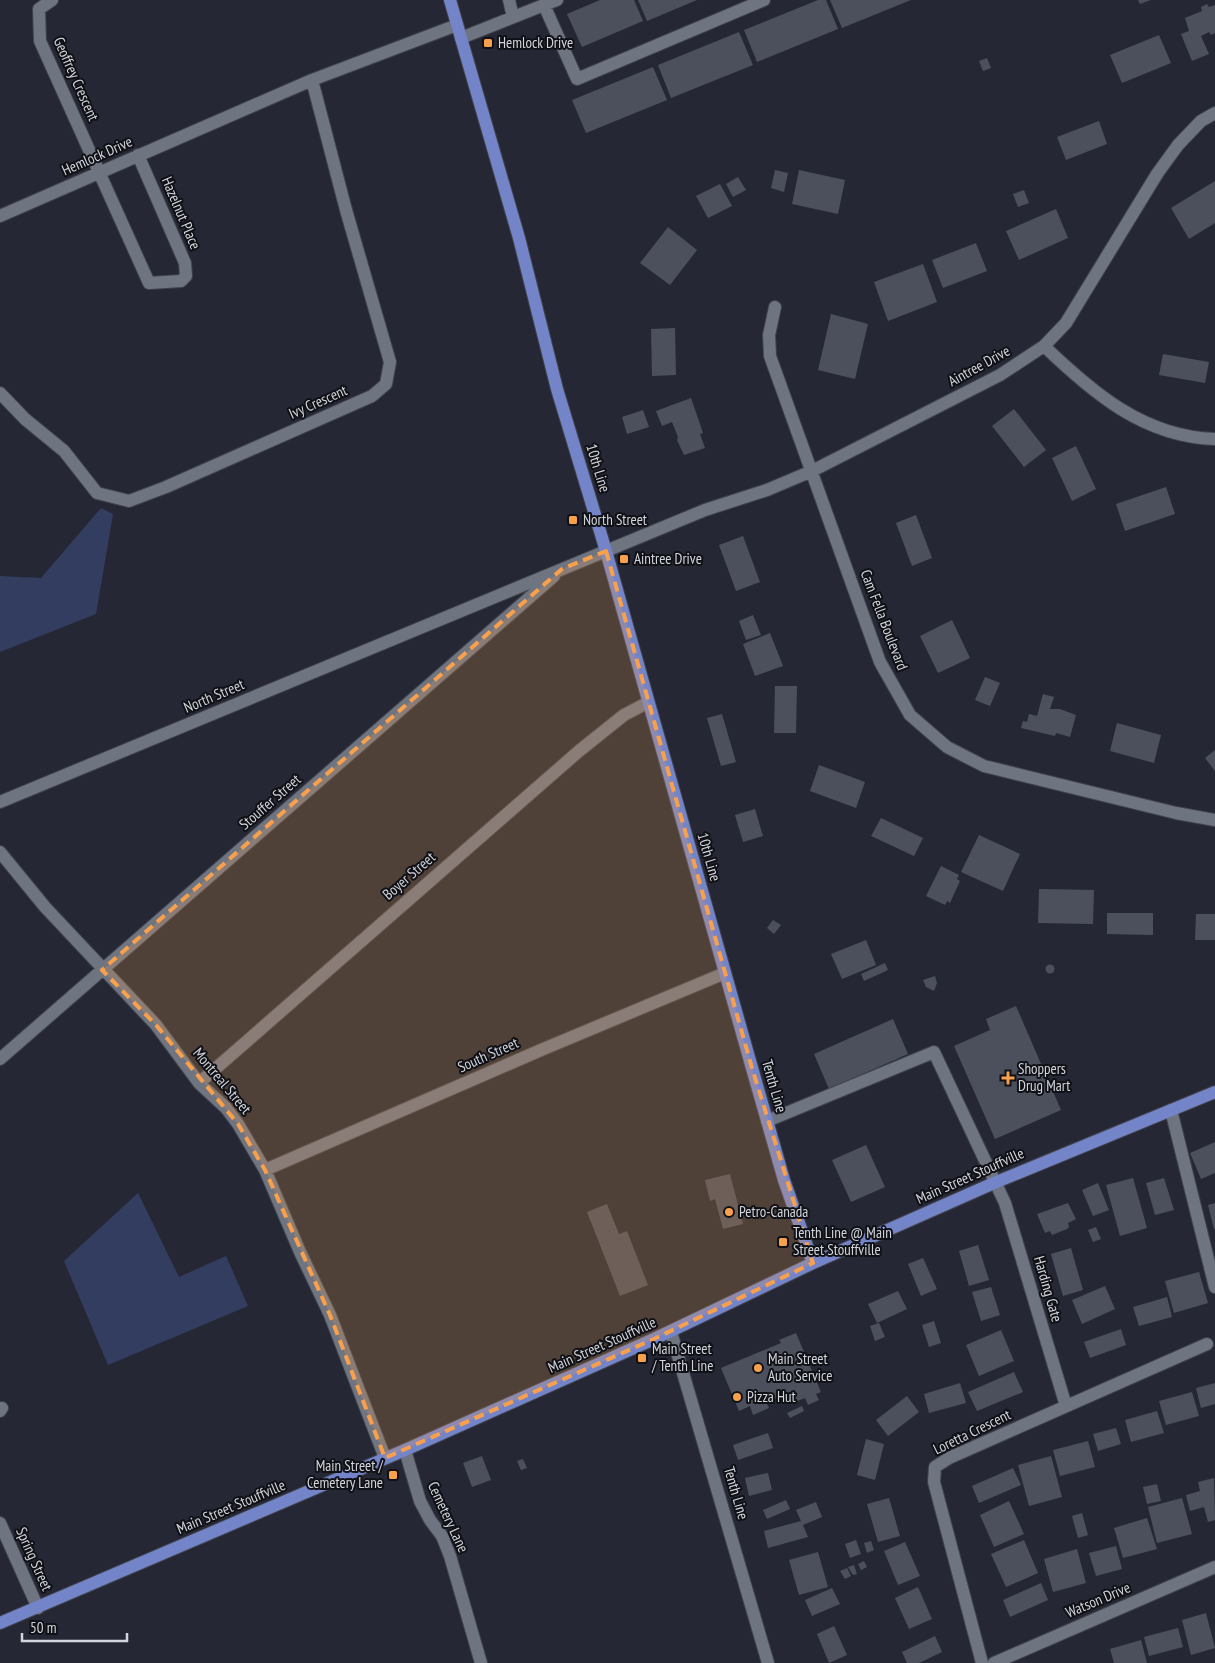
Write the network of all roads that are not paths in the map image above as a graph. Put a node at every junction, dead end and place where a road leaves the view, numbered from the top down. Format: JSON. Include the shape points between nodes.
{"nodes":[{"id":1,"x":52,"y":0,"type":"edge"},
{"id":2,"x":450,"y":0,"type":"edge"},
{"id":3,"x":509,"y":0,"type":"edge"},
{"id":4,"x":557,"y":0,"type":"edge"},
{"id":5,"x":764,"y":0,"type":"edge"},
{"id":6,"x":544,"y":5,"type":"junction"},
{"id":7,"x":514,"y":17,"type":"junction"},
{"id":8,"x":457,"y":25,"type":"junction"},
{"id":9,"x":461,"y":38,"type":"junction"},
{"id":10,"x":312,"y":80,"type":"junction"},
{"id":11,"x":1215,"y":114,"type":"edge"},
{"id":12,"x":138,"y":155,"type":"junction"},
{"id":13,"x":100,"y":173,"type":"junction"},
{"id":14,"x":0,"y":216,"type":"edge"},
{"id":15,"x":775,"y":307,"type":"dead end"},
{"id":16,"x":1044,"y":346,"type":"junction"},
{"id":17,"x":0,"y":393,"type":"edge"},
{"id":18,"x":1215,"y":439,"type":"edge"},
{"id":19,"x":812,"y":471,"type":"junction"},
{"id":20,"x":606,"y":551,"type":"junction"},
{"id":21,"x":562,"y":569,"type":"junction"},
{"id":22,"x":647,"y":703,"type":"junction"},
{"id":23,"x":0,"y":802,"type":"edge"},
{"id":24,"x":1215,"y":820,"type":"edge"},
{"id":25,"x":0,"y":852,"type":"edge"},
{"id":26,"x":102,"y":970,"type":"junction"},
{"id":27,"x":725,"y":973,"type":"junction"},
{"id":28,"x":0,"y":1059,"type":"edge"},
{"id":29,"x":199,"y":1083,"type":"junction"},
{"id":30,"x":1215,"y":1092,"type":"edge"},
{"id":31,"x":1171,"y":1110,"type":"junction"},
{"id":32,"x":767,"y":1121,"type":"junction"},
{"id":33,"x":265,"y":1170,"type":"junction"},
{"id":34,"x":994,"y":1182,"type":"junction"},
{"id":35,"x":813,"y":1263,"type":"junction"},
{"id":36,"x":1215,"y":1287,"type":"edge"},
{"id":37,"x":670,"y":1332,"type":"junction"},
{"id":38,"x":1207,"y":1344,"type":"dead end"},
{"id":39,"x":1066,"y":1406,"type":"junction"},
{"id":40,"x":405,"y":1450,"type":"junction"},
{"id":41,"x":384,"y":1458,"type":"junction"},
{"id":42,"x":0,"y":1523,"type":"edge"},
{"id":43,"x":1215,"y":1567,"type":"edge"},
{"id":44,"x":38,"y":1608,"type":"junction"},
{"id":45,"x":0,"y":1623,"type":"edge"},
{"id":46,"x":479,"y":1659,"type":"edge"},
{"id":47,"x":768,"y":1663,"type":"edge"},
{"id":48,"x":982,"y":1663,"type":"edge"},
{"id":49,"x":994,"y":1663,"type":"edge"}],
"edges":[{"from":1,"to":13,"type":"street","name":"Geoffrey Crescent","via":[[39,9],[40,41]]},
{"from":2,"to":8,"type":"main road","name":"10th Line"},
{"from":3,"to":7,"type":"street"},
{"from":4,"to":6,"type":"street"},
{"from":5,"to":6,"type":"street","via":[[577,79]]},
{"from":6,"to":7,"type":"street"},
{"from":7,"to":9,"type":"street"},
{"from":8,"to":9,"type":"main road","name":"10th Line"},
{"from":8,"to":10,"type":"street","name":"Hemlock Drive"},
{"from":9,"to":20,"type":"main road","name":"10th Line","via":[[519,238],[557,389]]},
{"from":10,"to":12,"type":"street","name":"Hemlock Drive"},
{"from":10,"to":17,"type":"street","name":"Ivy Crescent","via":[[390,362],[386,384],[372,396],[129,501],[97,493],[64,451]]},
{"from":11,"to":16,"type":"street","name":"Aintree Drive","via":[[1201,121],[1178,145],[1066,323]]},
{"from":12,"to":13,"type":"street","name":"Hemlock Drive"},
{"from":12,"to":13,"type":"street","name":"Hazelnut Place","via":[[185,264],[186,276],[180,281],[149,283]]},
{"from":13,"to":14,"type":"street","name":"Hemlock Drive"},
{"from":15,"to":19,"type":"street","name":"Cam Fella Boulevard","via":[[769,335],[770,356]]},
{"from":16,"to":18,"type":"street","via":[[1079,379],[1122,412],[1164,431]]},
{"from":16,"to":19,"type":"street","name":"Aintree Drive","via":[[1000,375]]},
{"from":19,"to":20,"type":"street","name":"Aintree Drive"},
{"from":19,"to":24,"type":"street","name":"Cam Fella Boulevard","via":[[880,662],[910,714],[929,732],[962,757],[984,766]]},
{"from":20,"to":21,"type":"street","name":"North Street"},
{"from":20,"to":22,"type":"main road","name":"10th Line"},
{"from":21,"to":23,"type":"street","name":"North Street"},
{"from":21,"to":26,"type":"street","name":"Stouffer Street"},
{"from":22,"to":27,"type":"main road","name":"10th Line"},
{"from":22,"to":29,"type":"street","name":"Boyer Street","via":[[624,715],[572,757]]},
{"from":25,"to":26,"type":"street","name":"Montreal Street"},
{"from":26,"to":28,"type":"street","name":"Stouffer Street"},
{"from":26,"to":29,"type":"street","name":"Montreal Street","via":[[156,1025]]},
{"from":27,"to":32,"type":"main road","name":"Tenth Line"},
{"from":27,"to":33,"type":"street","name":"South Street"},
{"from":29,"to":33,"type":"street","name":"Montreal Street","via":[[226,1108]]},
{"from":30,"to":31,"type":"main road","name":"Main Street Stouffville"},
{"from":31,"to":34,"type":"main road","name":"Main Street Stouffville"},
{"from":31,"to":36,"type":"street"},
{"from":32,"to":34,"type":"street","name":"Harding Gate","via":[[934,1052]]},
{"from":32,"to":35,"type":"main road","name":"Tenth Line"},
{"from":33,"to":41,"type":"street","name":"Montreal Street","via":[[330,1315]]},
{"from":34,"to":35,"type":"main road","name":"Main Street Stouffville"},
{"from":34,"to":39,"type":"street","name":"Harding Gate","via":[[1010,1216]]},
{"from":35,"to":37,"type":"main road","name":"Main Street Stouffville"},
{"from":37,"to":40,"type":"main road","name":"Main Street Stouffville"},
{"from":37,"to":47,"type":"street","name":"Tenth Line"},
{"from":38,"to":39,"type":"street","name":"Loretta Crescent"},
{"from":39,"to":48,"type":"street","name":"Loretta Crescent","via":[[935,1467],[934,1482]]},
{"from":40,"to":41,"type":"main road","name":"Main Street Stouffville"},
{"from":40,"to":46,"type":"street","name":"Cemetery Lane","via":[[420,1501],[442,1536],[450,1556]]},
{"from":41,"to":44,"type":"main road","name":"Main Street Stouffville"},
{"from":42,"to":44,"type":"street","name":"Spring Street"},
{"from":43,"to":49,"type":"street","name":"Watson Drive"},
{"from":44,"to":45,"type":"main road","name":"Main Street Stouffville"}]}
